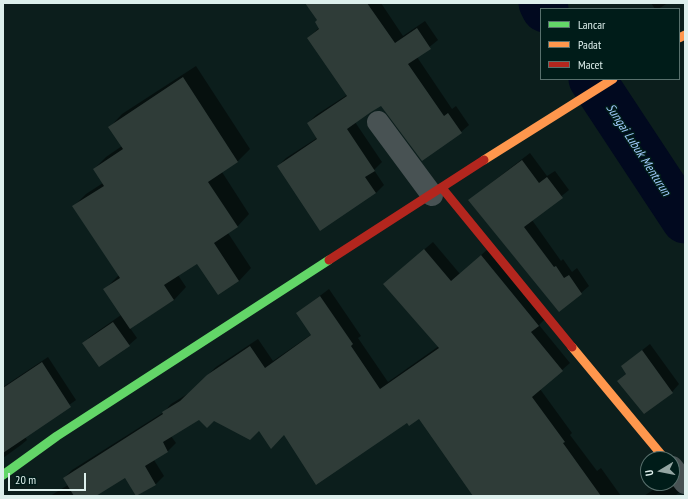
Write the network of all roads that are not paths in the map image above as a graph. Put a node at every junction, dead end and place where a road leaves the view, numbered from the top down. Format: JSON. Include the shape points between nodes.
{"nodes":[{"id":1,"x":611,"y":80,"type":"edge"},
{"id":2,"x":378,"y":122,"type":"dead end"},
{"id":3,"x":437,"y":191,"type":"junction"},
{"id":4,"x":658,"y":451,"type":"edge"},
{"id":5,"x":3,"y":475,"type":"edge"}],
"edges":[{"from":1,"to":3,"type":"street","via":[[524,133]]},
{"from":2,"to":3,"type":"street"},
{"from":3,"to":4,"type":"street"},
{"from":3,"to":5,"type":"street","via":[[234,320],[63,432]]}]}
